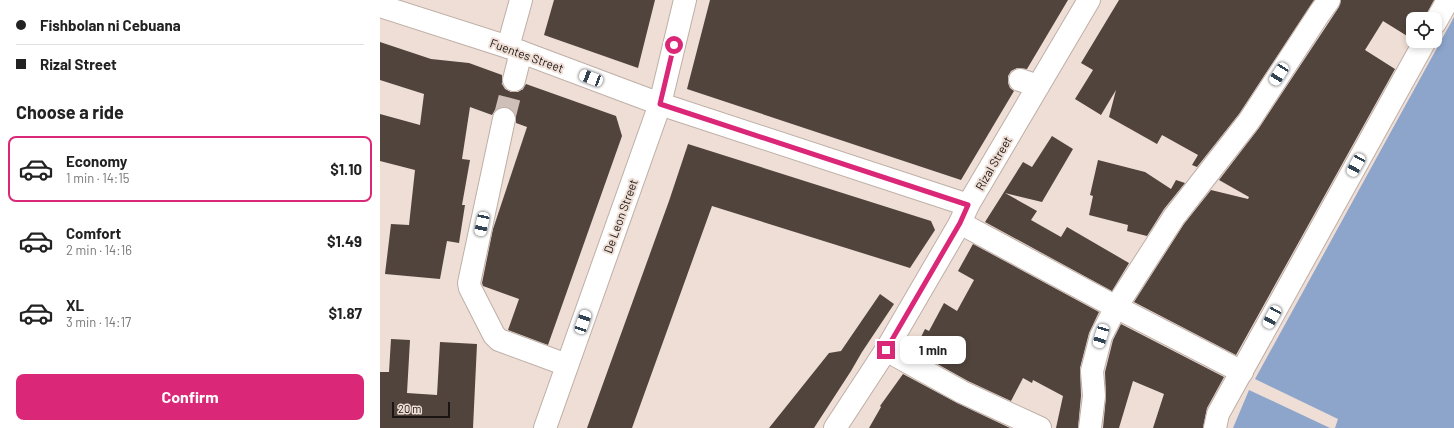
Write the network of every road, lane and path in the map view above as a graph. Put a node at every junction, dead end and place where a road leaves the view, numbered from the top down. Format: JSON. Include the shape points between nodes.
{"nodes":[{"id":1,"x":521,"y":0,"type":"edge"},
{"id":2,"x":685,"y":0,"type":"edge"},
{"id":3,"x":1089,"y":0,"type":"edge"},
{"id":4,"x":1329,"y":0,"type":"edge"},
{"id":5,"x":1448,"y":0,"type":"edge"},
{"id":6,"x":380,"y":6,"type":"edge"},
{"id":7,"x":1442,"y":12,"type":"edge"},
{"id":8,"x":1421,"y":48,"type":"edge"},
{"id":9,"x":514,"y":50,"type":"junction"},
{"id":10,"x":514,"y":80,"type":"tunnel mouth"},
{"id":11,"x":660,"y":104,"type":"junction"},
{"id":12,"x":504,"y":119,"type":"tunnel mouth"},
{"id":13,"x":964,"y":214,"type":"junction"},
{"id":14,"x":1116,"y":307,"type":"junction"},
{"id":15,"x":886,"y":350,"type":"junction"},
{"id":16,"x":567,"y":365,"type":"junction"},
{"id":17,"x":1242,"y":372,"type":"junction"},
{"id":18,"x":547,"y":427,"type":"edge"},
{"id":19,"x":835,"y":428,"type":"edge"},
{"id":20,"x":1040,"y":428,"type":"edge"},
{"id":21,"x":1090,"y":428,"type":"edge"},
{"id":22,"x":1215,"y":428,"type":"edge"}],
"edges":[{"from":1,"to":9,"type":"street"},
{"from":2,"to":11,"type":"street","name":"De Leon Street"},
{"from":3,"to":13,"type":"street","name":"Rizal Street","via":[[1032,78]]},
{"from":4,"to":14,"type":"street","via":[[1249,121],[1174,217]]},
{"from":5,"to":7,"type":"street"},
{"from":6,"to":9,"type":"street","name":"Fuentes Street"},
{"from":8,"to":17,"type":"street"},
{"from":9,"to":10,"type":"street"},
{"from":9,"to":11,"type":"street","name":"Fuentes Street"},
{"from":11,"to":13,"type":"street","name":"Fuentes Street"},
{"from":11,"to":16,"type":"street","name":"De Leon Street"},
{"from":12,"to":16,"type":"street","via":[[470,288],[494,335],[500,340]]},
{"from":13,"to":14,"type":"street","name":"Fuentes Street"},
{"from":13,"to":15,"type":"street","name":"Rizal Street"},
{"from":14,"to":17,"type":"street","name":"Fuentes Street"},
{"from":14,"to":21,"type":"street","via":[[1101,336],[1092,371],[1094,396]]},
{"from":15,"to":19,"type":"street","name":"Rizal Street"},
{"from":15,"to":20,"type":"street","via":[[962,392]]},
{"from":16,"to":18,"type":"street","name":"De Leon Street"},
{"from":17,"to":22,"type":"street","via":[[1218,414]]}]}
